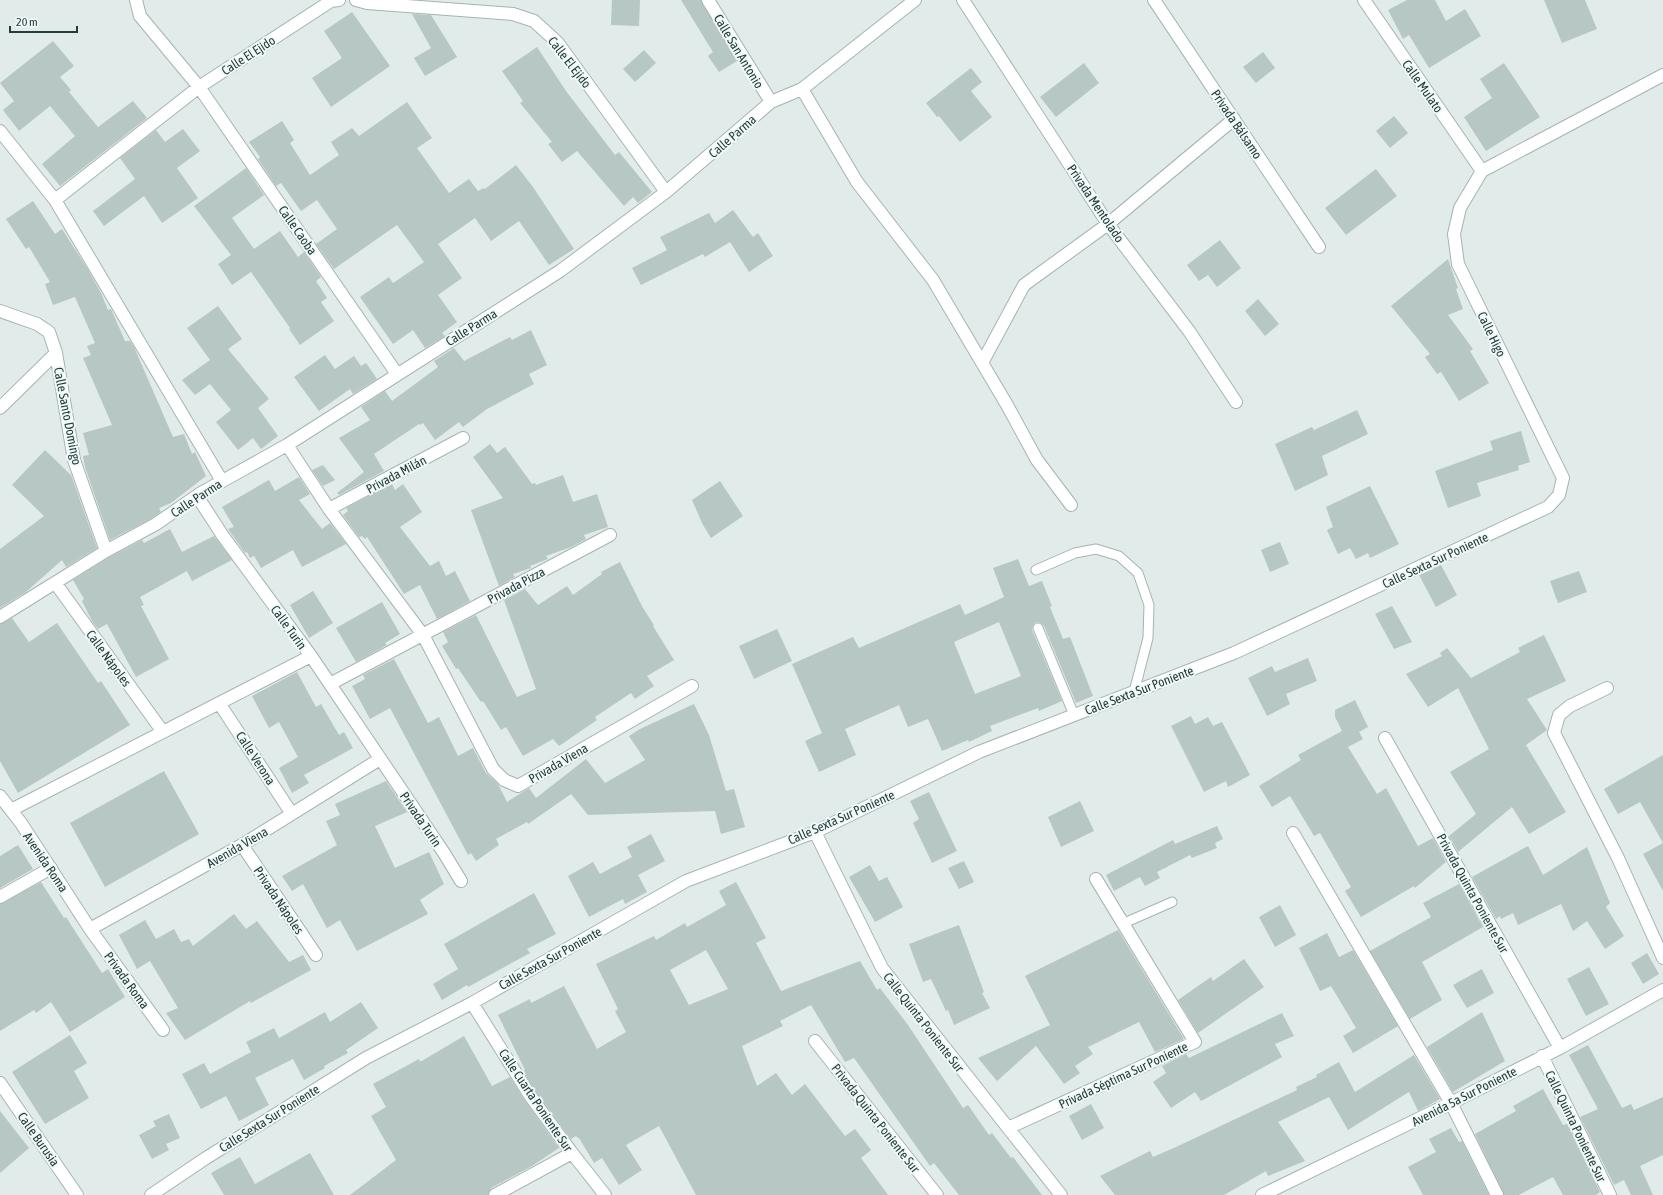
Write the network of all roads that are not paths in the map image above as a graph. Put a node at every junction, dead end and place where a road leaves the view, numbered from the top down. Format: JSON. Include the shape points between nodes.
{"nodes":[{"id":1,"x":136,"y":0,"type":"edge"},
{"id":2,"x":339,"y":0,"type":"edge"},
{"id":3,"x":356,"y":0,"type":"edge"},
{"id":4,"x":708,"y":0,"type":"edge"},
{"id":5,"x":915,"y":0,"type":"edge"},
{"id":6,"x":963,"y":0,"type":"edge"},
{"id":7,"x":1154,"y":0,"type":"edge"},
{"id":8,"x":1364,"y":0,"type":"edge"},
{"id":9,"x":1663,"y":75,"type":"edge"},
{"id":10,"x":199,"y":87,"type":"junction"},
{"id":11,"x":802,"y":89,"type":"junction"},
{"id":12,"x":771,"y":102,"type":"junction"},
{"id":13,"x":1234,"y":119,"type":"junction"},
{"id":14,"x":0,"y":131,"type":"edge"},
{"id":15,"x":1482,"y":171,"type":"junction"},
{"id":16,"x":666,"y":192,"type":"junction"},
{"id":17,"x":54,"y":200,"type":"junction"},
{"id":18,"x":1108,"y":224,"type":"junction"},
{"id":19,"x":1319,"y":247,"type":"dead end"},
{"id":20,"x":0,"y":311,"type":"edge"},
{"id":21,"x":56,"y":353,"type":"junction"},
{"id":22,"x":982,"y":363,"type":"junction"},
{"id":23,"x":397,"y":374,"type":"junction"},
{"id":24,"x":1236,"y":402,"type":"dead end"},
{"id":25,"x":0,"y":408,"type":"edge"},
{"id":26,"x":463,"y":438,"type":"dead end"},
{"id":27,"x":287,"y":445,"type":"junction"},
{"id":28,"x":222,"y":481,"type":"junction"},
{"id":29,"x":1559,"y":495,"type":"joint"},
{"id":30,"x":197,"y":496,"type":"junction"},
{"id":31,"x":1071,"y":506,"type":"dead end"},
{"id":32,"x":329,"y":509,"type":"junction"},
{"id":33,"x":610,"y":535,"type":"dead end"},
{"id":34,"x":106,"y":551,"type":"junction"},
{"id":35,"x":1036,"y":570,"type":"dead end"},
{"id":36,"x":56,"y":584,"type":"junction"},
{"id":37,"x":0,"y":618,"type":"edge"},
{"id":38,"x":1038,"y":628,"type":"dead end"},
{"id":39,"x":423,"y":635,"type":"junction"},
{"id":40,"x":310,"y":656,"type":"junction"},
{"id":41,"x":330,"y":684,"type":"junction"},
{"id":42,"x":692,"y":686,"type":"dead end"},
{"id":43,"x":1607,"y":688,"type":"dead end"},
{"id":44,"x":1134,"y":692,"type":"junction"},
{"id":45,"x":219,"y":703,"type":"junction"},
{"id":46,"x":1074,"y":715,"type":"junction"},
{"id":47,"x":163,"y":732,"type":"junction"},
{"id":48,"x":1385,"y":738,"type":"dead end"},
{"id":49,"x":380,"y":758,"type":"junction"},
{"id":50,"x":0,"y":796,"type":"edge"},
{"id":51,"x":11,"y":810,"type":"junction"},
{"id":52,"x":292,"y":814,"type":"junction"},
{"id":53,"x":814,"y":832,"type":"junction"},
{"id":54,"x":1293,"y":833,"type":"dead end"},
{"id":55,"x":242,"y":845,"type":"junction"},
{"id":56,"x":51,"y":868,"type":"junction"},
{"id":57,"x":1096,"y":879,"type":"dead end"},
{"id":58,"x":461,"y":881,"type":"dead end"},
{"id":59,"x":0,"y":897,"type":"edge"},
{"id":60,"x":1172,"y":902,"type":"dead end"},
{"id":61,"x":1122,"y":924,"type":"junction"},
{"id":62,"x":90,"y":929,"type":"junction"},
{"id":63,"x":316,"y":955,"type":"dead end"},
{"id":64,"x":1663,"y":958,"type":"edge"},
{"id":65,"x":1663,"y":990,"type":"edge"},
{"id":66,"x":472,"y":1003,"type":"junction"},
{"id":67,"x":163,"y":1030,"type":"dead end"},
{"id":68,"x":815,"y":1041,"type":"dead end"},
{"id":69,"x":1560,"y":1048,"type":"junction"},
{"id":70,"x":1542,"y":1056,"type":"junction"},
{"id":71,"x":0,"y":1083,"type":"edge"},
{"id":72,"x":1451,"y":1103,"type":"junction"},
{"id":73,"x":1008,"y":1128,"type":"junction"},
{"id":74,"x":572,"y":1153,"type":"junction"},
{"id":75,"x":77,"y":1195,"type":"edge"},
{"id":76,"x":151,"y":1195,"type":"edge"},
{"id":77,"x":495,"y":1195,"type":"edge"},
{"id":78,"x":605,"y":1195,"type":"edge"},
{"id":79,"x":937,"y":1195,"type":"edge"},
{"id":80,"x":1061,"y":1195,"type":"edge"},
{"id":81,"x":1262,"y":1195,"type":"edge"},
{"id":82,"x":1497,"y":1195,"type":"edge"},
{"id":83,"x":1610,"y":1195,"type":"edge"}],
"edges":[{"from":1,"to":10,"type":"street","name":"Calle Caoba","via":[[140,16]]},
{"from":2,"to":10,"type":"street","name":"Calle El Ejido","via":[[331,1]]},
{"from":3,"to":16,"type":"street","name":"Calle El Ejido","via":[[367,3],[513,14],[534,22],[558,42]]},
{"from":4,"to":12,"type":"street","name":"Calle San Antonio"},
{"from":5,"to":11,"type":"street","name":"Calle Parma"},
{"from":6,"to":18,"type":"street","name":"Privada Mentolado"},
{"from":7,"to":13,"type":"street","name":"Privada Bálsamo"},
{"from":8,"to":15,"type":"street","name":"Calle Mulato"},
{"from":9,"to":15,"type":"street"},
{"from":10,"to":17,"type":"street","name":"Calle El Ejido"},
{"from":10,"to":23,"type":"street","name":"Calle Caoba"},
{"from":11,"to":12,"type":"street","name":"Calle Parma"},
{"from":11,"to":22,"type":"street","via":[[857,182],[933,280]]},
{"from":12,"to":16,"type":"street","name":"Calle Parma"},
{"from":13,"to":18,"type":"street"},
{"from":13,"to":19,"type":"street","name":"Privada Bálsamo"},
{"from":14,"to":17,"type":"street"},
{"from":15,"to":29,"type":"street","name":"Calle Higo","via":[[1460,208],[1454,234],[1458,264],[1563,478]]},
{"from":16,"to":23,"type":"street","name":"Calle Parma","via":[[560,271]]},
{"from":17,"to":28,"type":"street"},
{"from":18,"to":22,"type":"street","via":[[1024,285]]},
{"from":18,"to":24,"type":"street","name":"Privada Mentolado","via":[[1189,331]]},
{"from":20,"to":21,"type":"street","name":"Calle Santo Domingo","via":[[37,324],[49,332]]},
{"from":21,"to":25,"type":"street"},
{"from":21,"to":34,"type":"street","name":"Calle Santo Domingo","via":[[74,460]]},
{"from":22,"to":31,"type":"street","via":[[1037,460]]},
{"from":23,"to":27,"type":"street","name":"Calle Parma"},
{"from":26,"to":32,"type":"street","name":"Privada Milán"},
{"from":27,"to":28,"type":"street","name":"Calle Parma"},
{"from":27,"to":32,"type":"street"},
{"from":28,"to":30,"type":"street","name":"Calle Parma"},
{"from":29,"to":44,"type":"street","name":"Calle Sexta Sur Poniente","via":[[1548,507],[1234,653]]},
{"from":30,"to":34,"type":"street","name":"Calle Parma","via":[[156,524]]},
{"from":30,"to":40,"type":"street","name":"Calle Turin"},
{"from":32,"to":39,"type":"street"},
{"from":33,"to":39,"type":"street","name":"Privada Pizza"},
{"from":34,"to":36,"type":"street","name":"Calle Parma"},
{"from":35,"to":44,"type":"lane","via":[[1075,553],[1096,549],[1119,556],[1138,573],[1149,611],[1148,638]]},
{"from":36,"to":37,"type":"street","name":"Calle Parma"},
{"from":36,"to":47,"type":"street","name":"Calle Nápoles"},
{"from":38,"to":46,"type":"lane"},
{"from":39,"to":41,"type":"street","name":"Privada Pizza"},
{"from":39,"to":42,"type":"street","name":"Privada Viena","via":[[493,769],[504,780],[518,786]]},
{"from":40,"to":41,"type":"street","name":"Calle Turin"},
{"from":40,"to":45,"type":"street"},
{"from":41,"to":49,"type":"street","name":"Calle Turin"},
{"from":43,"to":64,"type":"street","via":[[1570,706],[1559,715],[1554,733],[1618,858]]},
{"from":44,"to":46,"type":"street","name":"Calle Sexta Sur Poniente"},
{"from":45,"to":47,"type":"street"},
{"from":45,"to":52,"type":"street","name":"Calle Verona"},
{"from":46,"to":53,"type":"street","name":"Calle Sexta Sur Poniente","via":[[979,752]]},
{"from":47,"to":51,"type":"street"},
{"from":48,"to":69,"type":"street","name":"Privada Quinta Poniente Sur"},
{"from":49,"to":52,"type":"street","name":"Avenida Viena"},
{"from":49,"to":58,"type":"street","name":"Privada Turin"},
{"from":50,"to":51,"type":"street","name":"Avenida Roma"},
{"from":51,"to":56,"type":"street","name":"Avenida Roma"},
{"from":52,"to":55,"type":"street","name":"Avenida Viena"},
{"from":53,"to":66,"type":"street","name":"Calle Sexta Sur Poniente","via":[[686,881]]},
{"from":53,"to":73,"type":"street","name":"Calle Quinta Poniente Sur","via":[[882,968]]},
{"from":54,"to":72,"type":"street"},
{"from":55,"to":62,"type":"street","name":"Avenida Viena"},
{"from":55,"to":63,"type":"street","name":"Privada Nápoles"},
{"from":56,"to":59,"type":"street"},
{"from":56,"to":62,"type":"street","name":"Avenida Roma"},
{"from":57,"to":61,"type":"street","name":"Privada Séptima Sur Poniente"},
{"from":60,"to":61,"type":"lane"},
{"from":61,"to":73,"type":"street","name":"Privada Séptima Sur Poniente","via":[[1195,1042]]},
{"from":62,"to":67,"type":"street","name":"Privada Roma"},
{"from":65,"to":69,"type":"street","name":"Avenida 5a Sur Poniente"},
{"from":66,"to":74,"type":"street","name":"Calle Cuarta Poniente Sur","via":[[531,1097]]},
{"from":66,"to":76,"type":"street","name":"Calle Sexta Sur Poniente","via":[[366,1058]]},
{"from":68,"to":79,"type":"street","name":"Privada Quinta Poniente Sur"},
{"from":69,"to":70,"type":"street","name":"Avenida 5a Sur Poniente"},
{"from":70,"to":72,"type":"street","name":"Avenida 5a Sur Poniente"},
{"from":70,"to":83,"type":"street","name":"Calle Quinta Poniente Sur"},
{"from":71,"to":75,"type":"street","name":"Calle Burusia"},
{"from":72,"to":81,"type":"street","name":"Avenida 5a Sur Poniente"},
{"from":72,"to":82,"type":"street"},
{"from":73,"to":80,"type":"street","name":"Calle Quinta Poniente Sur"},
{"from":74,"to":77,"type":"street"},
{"from":74,"to":78,"type":"street","name":"Calle Cuarta Poniente Sur"}]}
